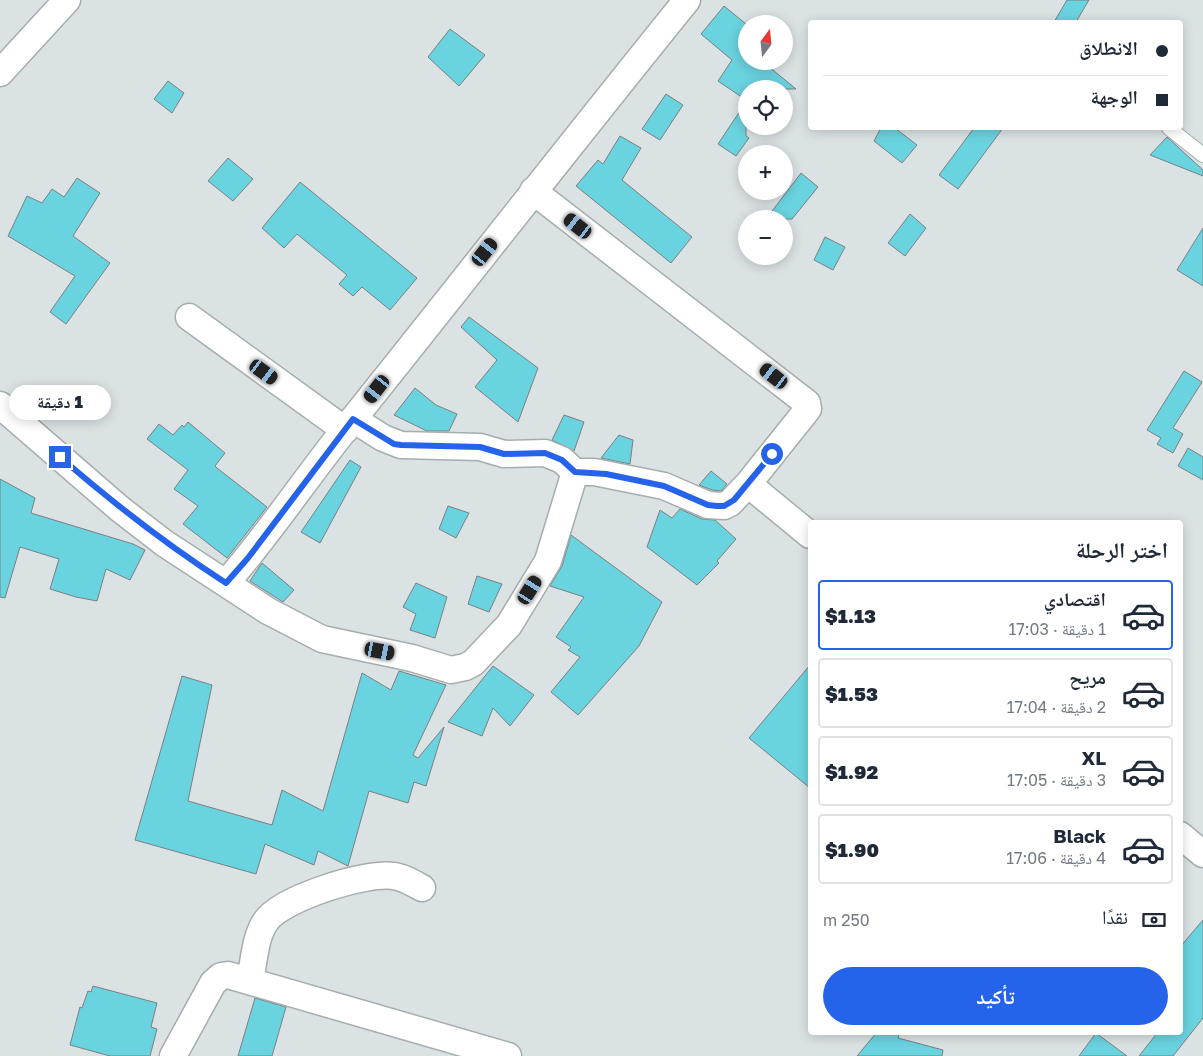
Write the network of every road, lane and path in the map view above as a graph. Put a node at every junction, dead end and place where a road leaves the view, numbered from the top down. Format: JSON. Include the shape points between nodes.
{"nodes":[{"id":1,"x":67,"y":0,"type":"edge"},
{"id":2,"x":687,"y":0,"type":"edge"},
{"id":3,"x":0,"y":73,"type":"edge"},
{"id":4,"x":1172,"y":130,"type":"edge"},
{"id":5,"x":1203,"y":155,"type":"edge"},
{"id":6,"x":533,"y":191,"type":"junction"},
{"id":7,"x":189,"y":317,"type":"dead end"},
{"id":8,"x":0,"y":405,"type":"edge"},
{"id":9,"x":349,"y":424,"type":"junction"},
{"id":10,"x":575,"y":472,"type":"junction"},
{"id":11,"x":748,"y":484,"type":"junction"},
{"id":12,"x":808,"y":533,"type":"edge"},
{"id":13,"x":226,"y":583,"type":"junction"},
{"id":14,"x":1183,"y":837,"type":"edge"},
{"id":15,"x":1203,"y":854,"type":"edge"},
{"id":16,"x":422,"y":888,"type":"dead end"},
{"id":17,"x":250,"y":980,"type":"junction"},
{"id":18,"x":173,"y":1056,"type":"edge"},
{"id":19,"x":508,"y":1056,"type":"edge"}],
"edges":[{"from":1,"to":3,"type":"street"},
{"from":2,"to":6,"type":"street"},
{"from":4,"to":5,"type":"lane"},
{"from":6,"to":9,"type":"street"},
{"from":6,"to":11,"type":"street","via":[[807,403],[808,409]]},
{"from":7,"to":9,"type":"street"},
{"from":8,"to":13,"type":"street","via":[[120,509],[164,543]]},
{"from":9,"to":10,"type":"street","via":[[394,444],[480,447],[504,454],[545,453],[562,460]]},
{"from":9,"to":13,"type":"street"},
{"from":10,"to":11,"type":"street","via":[[606,474],[664,486],[717,506],[730,503]]},
{"from":10,"to":13,"type":"street","via":[[548,562],[503,633],[464,668],[452,670],[322,639],[268,612]]},
{"from":11,"to":12,"type":"street"},
{"from":14,"to":15,"type":"street"},
{"from":16,"to":17,"type":"street","via":[[393,876],[375,876],[276,910],[262,928]]},
{"from":17,"to":18,"type":"street","via":[[228,975],[217,979]]},
{"from":17,"to":19,"type":"street"}]}
